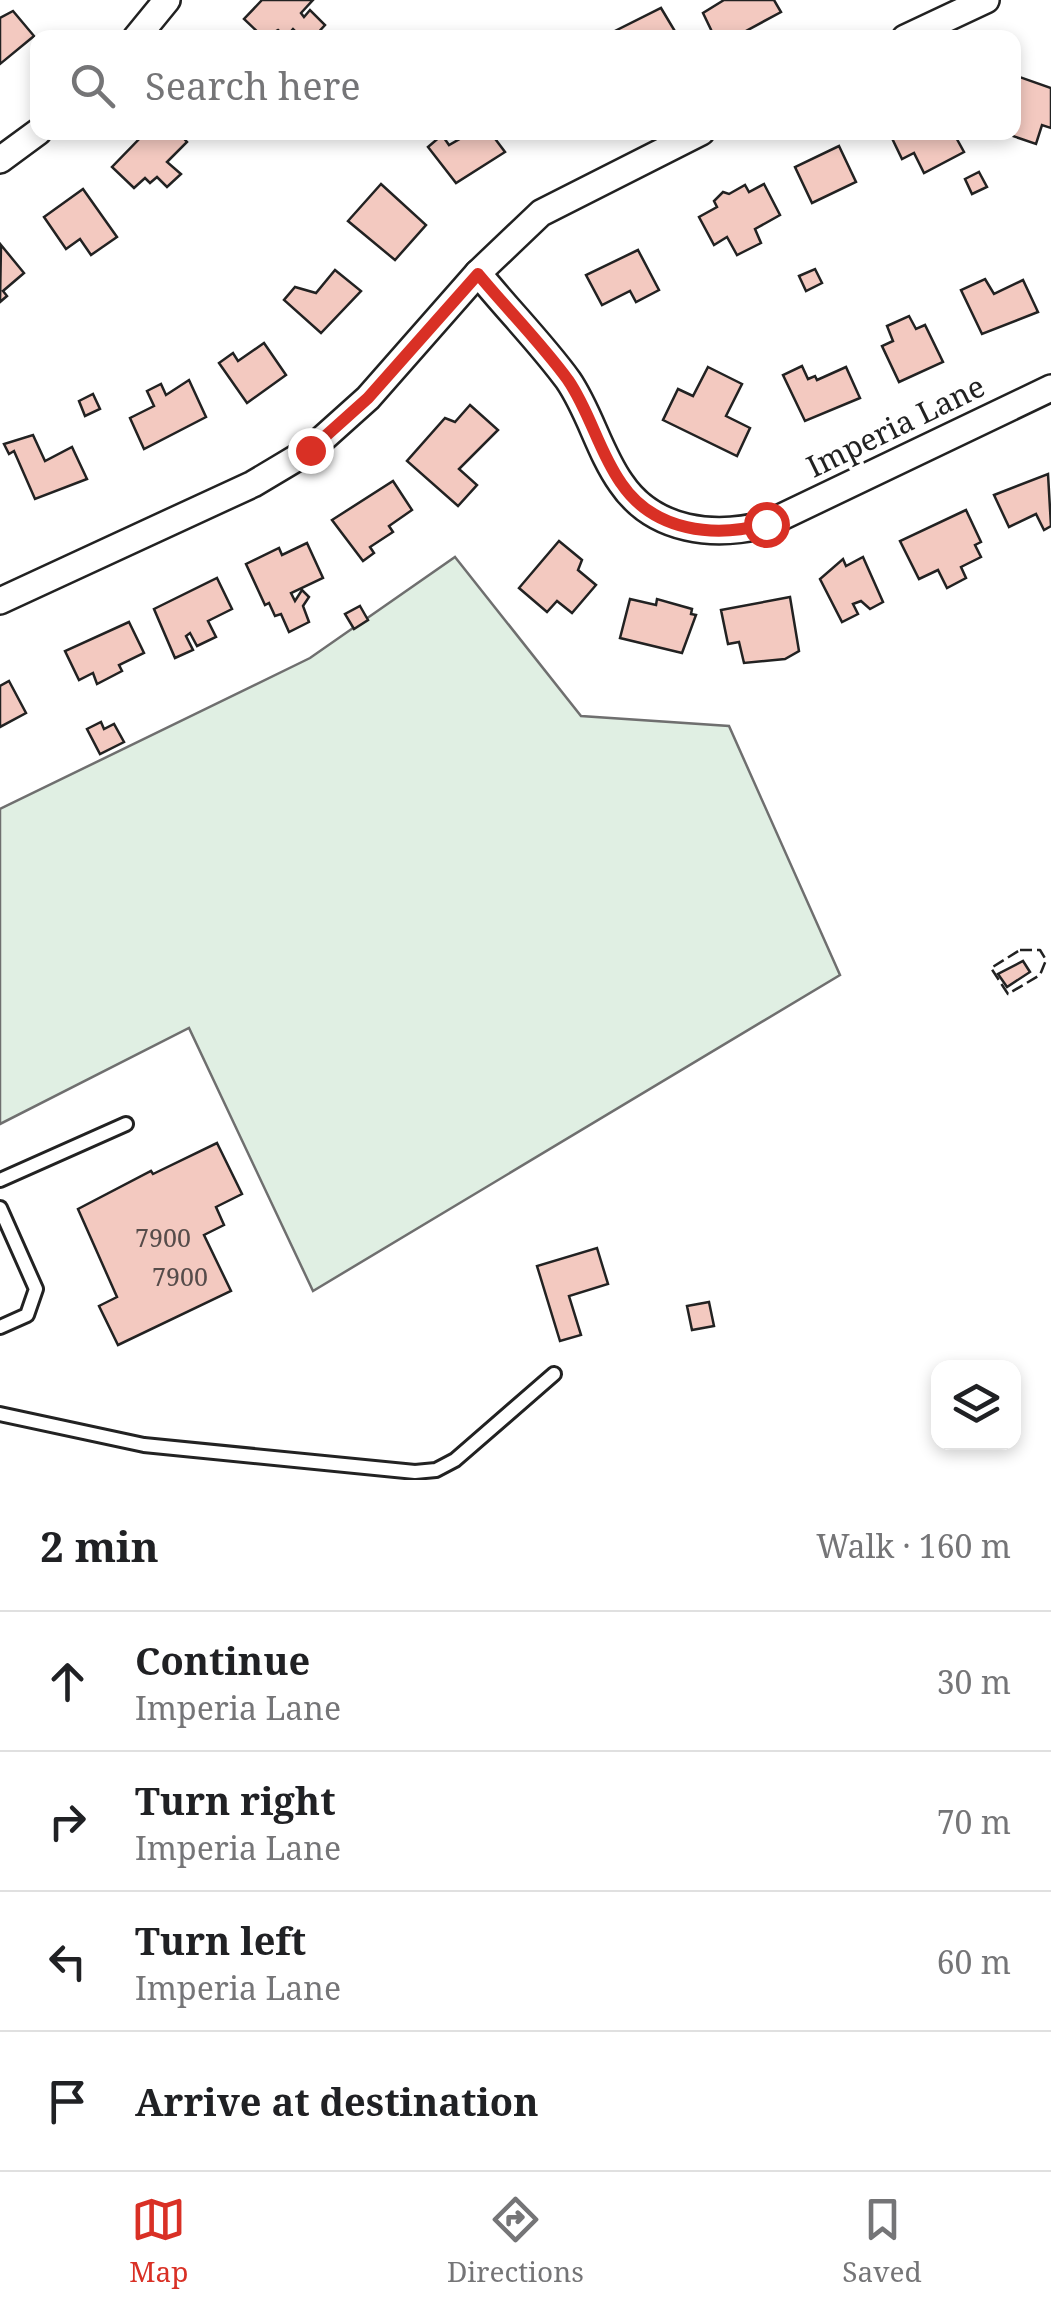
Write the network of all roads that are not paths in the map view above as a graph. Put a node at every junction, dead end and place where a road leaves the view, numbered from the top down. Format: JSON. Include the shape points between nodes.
{"nodes":[{"id":1,"x":167,"y":0,"type":"edge"},
{"id":2,"x":986,"y":0,"type":"edge"},
{"id":3,"x":143,"y":30,"type":"edge"},
{"id":4,"x":922,"y":30,"type":"edge"},
{"id":5,"x":30,"y":138,"type":"edge"},
{"id":6,"x":685,"y":140,"type":"edge"},
{"id":7,"x":0,"y":160,"type":"edge"},
{"id":8,"x":478,"y":274,"type":"junction"},
{"id":9,"x":1051,"y":388,"type":"edge"},
{"id":10,"x":1,"y":597,"type":"edge"},
{"id":11,"x":126,"y":1124,"type":"dead end"},
{"id":12,"x":0,"y":1180,"type":"edge"},
{"id":13,"x":0,"y":1208,"type":"edge"},
{"id":14,"x":0,"y":1327,"type":"edge"},
{"id":15,"x":554,"y":1374,"type":"dead end"},
{"id":16,"x":0,"y":1414,"type":"edge"}],
"edges":[{"from":1,"to":3,"type":"street"},
{"from":2,"to":4,"type":"street"},
{"from":5,"to":7,"type":"street"},
{"from":6,"to":8,"type":"street","via":[[541,213]]},
{"from":8,"to":9,"type":"street","name":"Imperia Lane","via":[[569,382],[622,486],[652,512],[696,531],[731,534],[766,524]]},
{"from":8,"to":10,"type":"street","via":[[368,398],[310,450],[253,484]]},
{"from":11,"to":12,"type":"lane"},
{"from":13,"to":14,"type":"lane","via":[[36,1288],[27,1315]]},
{"from":15,"to":16,"type":"lane","via":[[455,1460],[416,1472],[144,1445]]}]}
